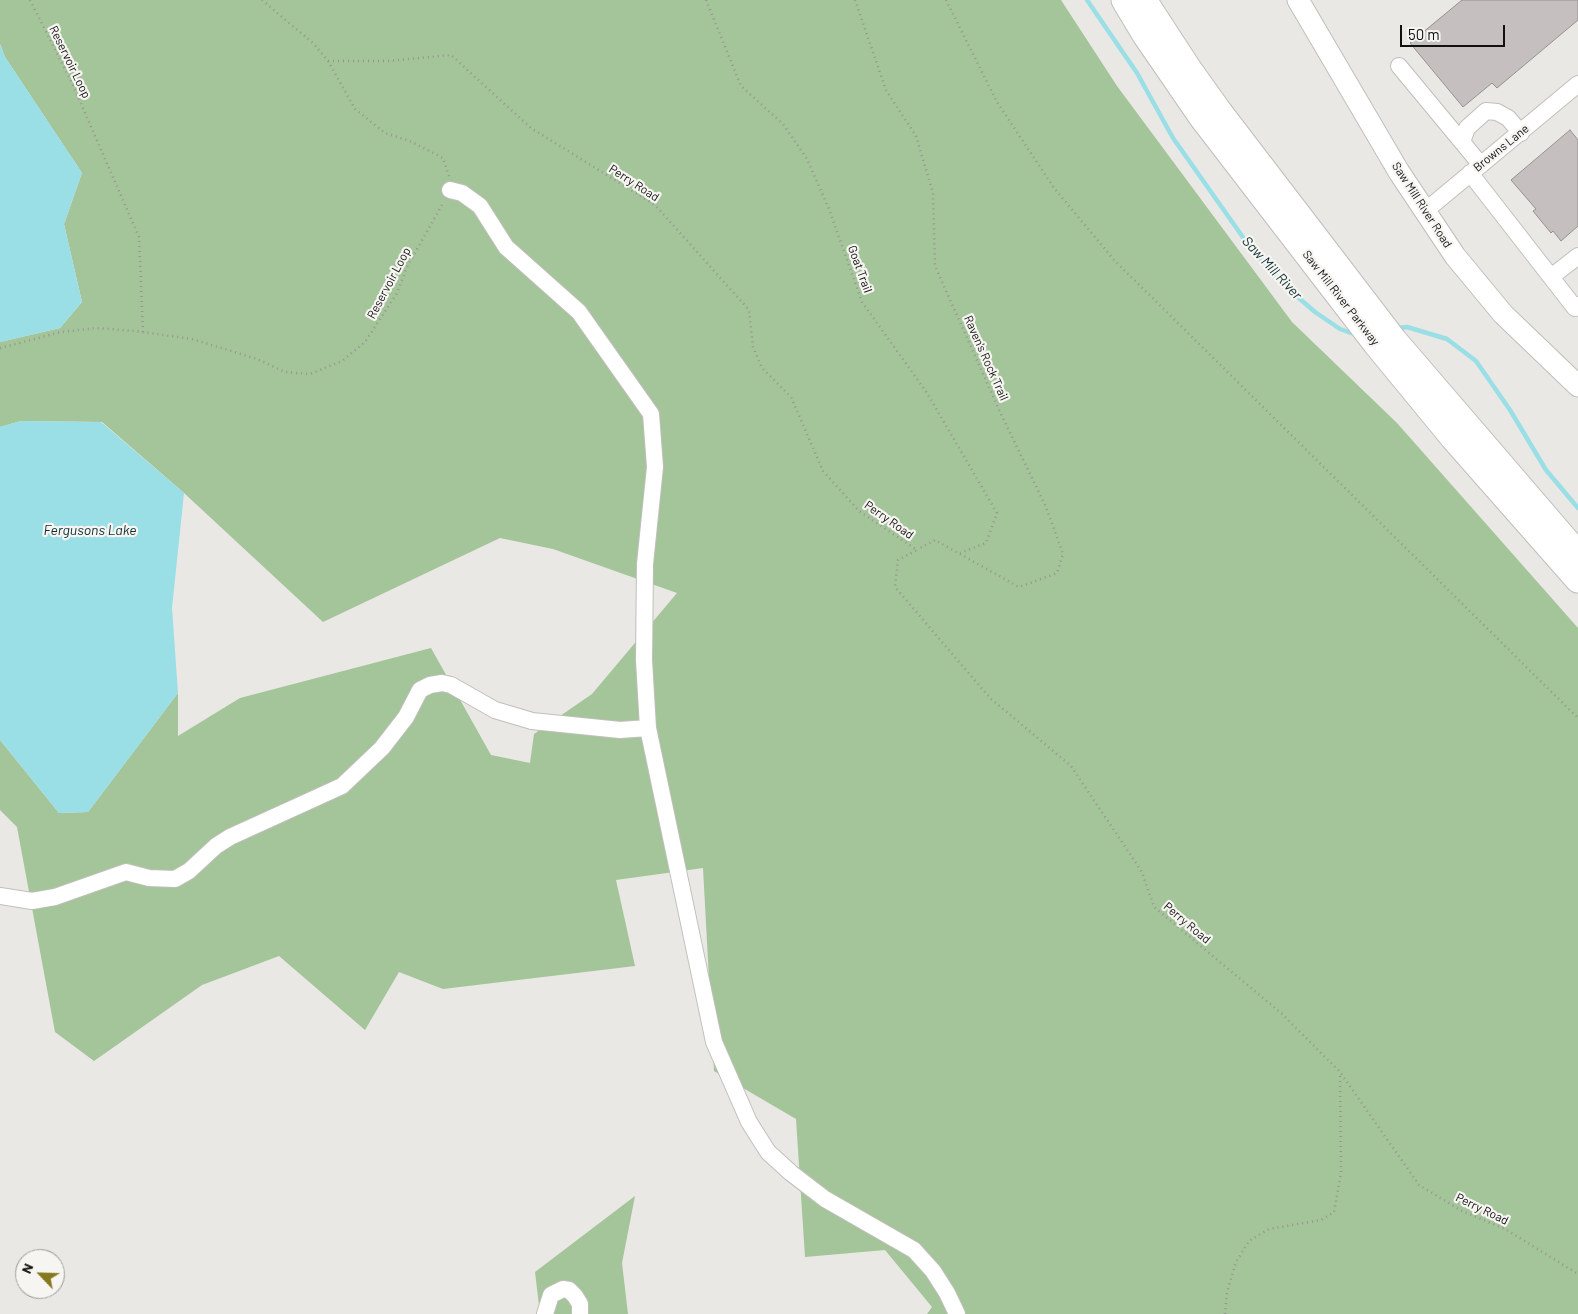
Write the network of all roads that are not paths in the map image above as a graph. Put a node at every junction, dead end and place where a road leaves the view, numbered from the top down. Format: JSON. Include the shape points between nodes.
{"nodes":[{"id":1,"x":1124,"y":0,"type":"edge"},
{"id":2,"x":1144,"y":0,"type":"edge"},
{"id":3,"x":1298,"y":0,"type":"edge"},
{"id":4,"x":1399,"y":66,"type":"dead end"},
{"id":5,"x":1578,"y":84,"type":"edge"},
{"id":6,"x":1521,"y":132,"type":"junction"},
{"id":7,"x":1462,"y":142,"type":"junction"},
{"id":8,"x":1476,"y":169,"type":"junction"},
{"id":9,"x":450,"y":190,"type":"road end"},
{"id":10,"x":1424,"y":212,"type":"junction"},
{"id":11,"x":1578,"y":256,"type":"edge"},
{"id":12,"x":1551,"y":277,"type":"junction"},
{"id":13,"x":1578,"y":305,"type":"edge"},
{"id":14,"x":1368,"y":320,"type":"junction"},
{"id":15,"x":1385,"y":342,"type":"junction"},
{"id":16,"x":1577,"y":383,"type":"edge"},
{"id":17,"x":1578,"y":554,"type":"edge"},
{"id":18,"x":1578,"y":580,"type":"edge"},
{"id":19,"x":648,"y":728,"type":"junction"},
{"id":20,"x":0,"y":896,"type":"edge"},
{"id":21,"x":545,"y":1314,"type":"edge"},
{"id":22,"x":580,"y":1314,"type":"edge"},
{"id":23,"x":957,"y":1314,"type":"edge"}],
"edges":[{"from":1,"to":14,"type":"highway","name":"Saw Mill River Parkway","via":[[1144,35],[1202,118]]},
{"from":2,"to":14,"type":"highway","name":"Saw Mill River Parkway"},
{"from":3,"to":10,"type":"main road","name":"Saw Mill River Road"},
{"from":4,"to":7,"type":"street"},
{"from":5,"to":6,"type":"street","name":"Browns Lane"},
{"from":6,"to":7,"type":"street","via":[[1508,118],[1486,111],[1466,128]]},
{"from":6,"to":8,"type":"street","name":"Browns Lane"},
{"from":7,"to":8,"type":"street"},
{"from":8,"to":10,"type":"street","name":"Browns Lane"},
{"from":8,"to":12,"type":"street"},
{"from":9,"to":19,"type":"street","via":[[462,193],[480,206],[506,246],[579,312],[651,414],[655,467],[645,564],[644,660]]},
{"from":10,"to":16,"type":"main road","name":"Saw Mill River Road","via":[[1497,308]]},
{"from":11,"to":12,"type":"street"},
{"from":12,"to":13,"type":"street","via":[[1575,308]]},
{"from":14,"to":15,"type":"highway","name":"Saw Mill River Parkway"},
{"from":15,"to":17,"type":"highway","name":"Saw Mill River Parkway"},
{"from":15,"to":18,"type":"highway","name":"Saw Mill River Parkway","via":[[1453,438]]},
{"from":19,"to":20,"type":"street","via":[[620,730],[532,721],[495,710],[452,686],[430,684],[420,690],[406,716],[382,748],[342,786],[230,837],[175,879],[149,878],[126,872],[55,897],[32,901]]},
{"from":19,"to":23,"type":"street","via":[[714,1042],[749,1122],[768,1152],[791,1173],[825,1199],[914,1250],[933,1271]]},
{"from":21,"to":22,"type":"street","via":[[551,1295],[563,1289],[576,1296]]}]}
